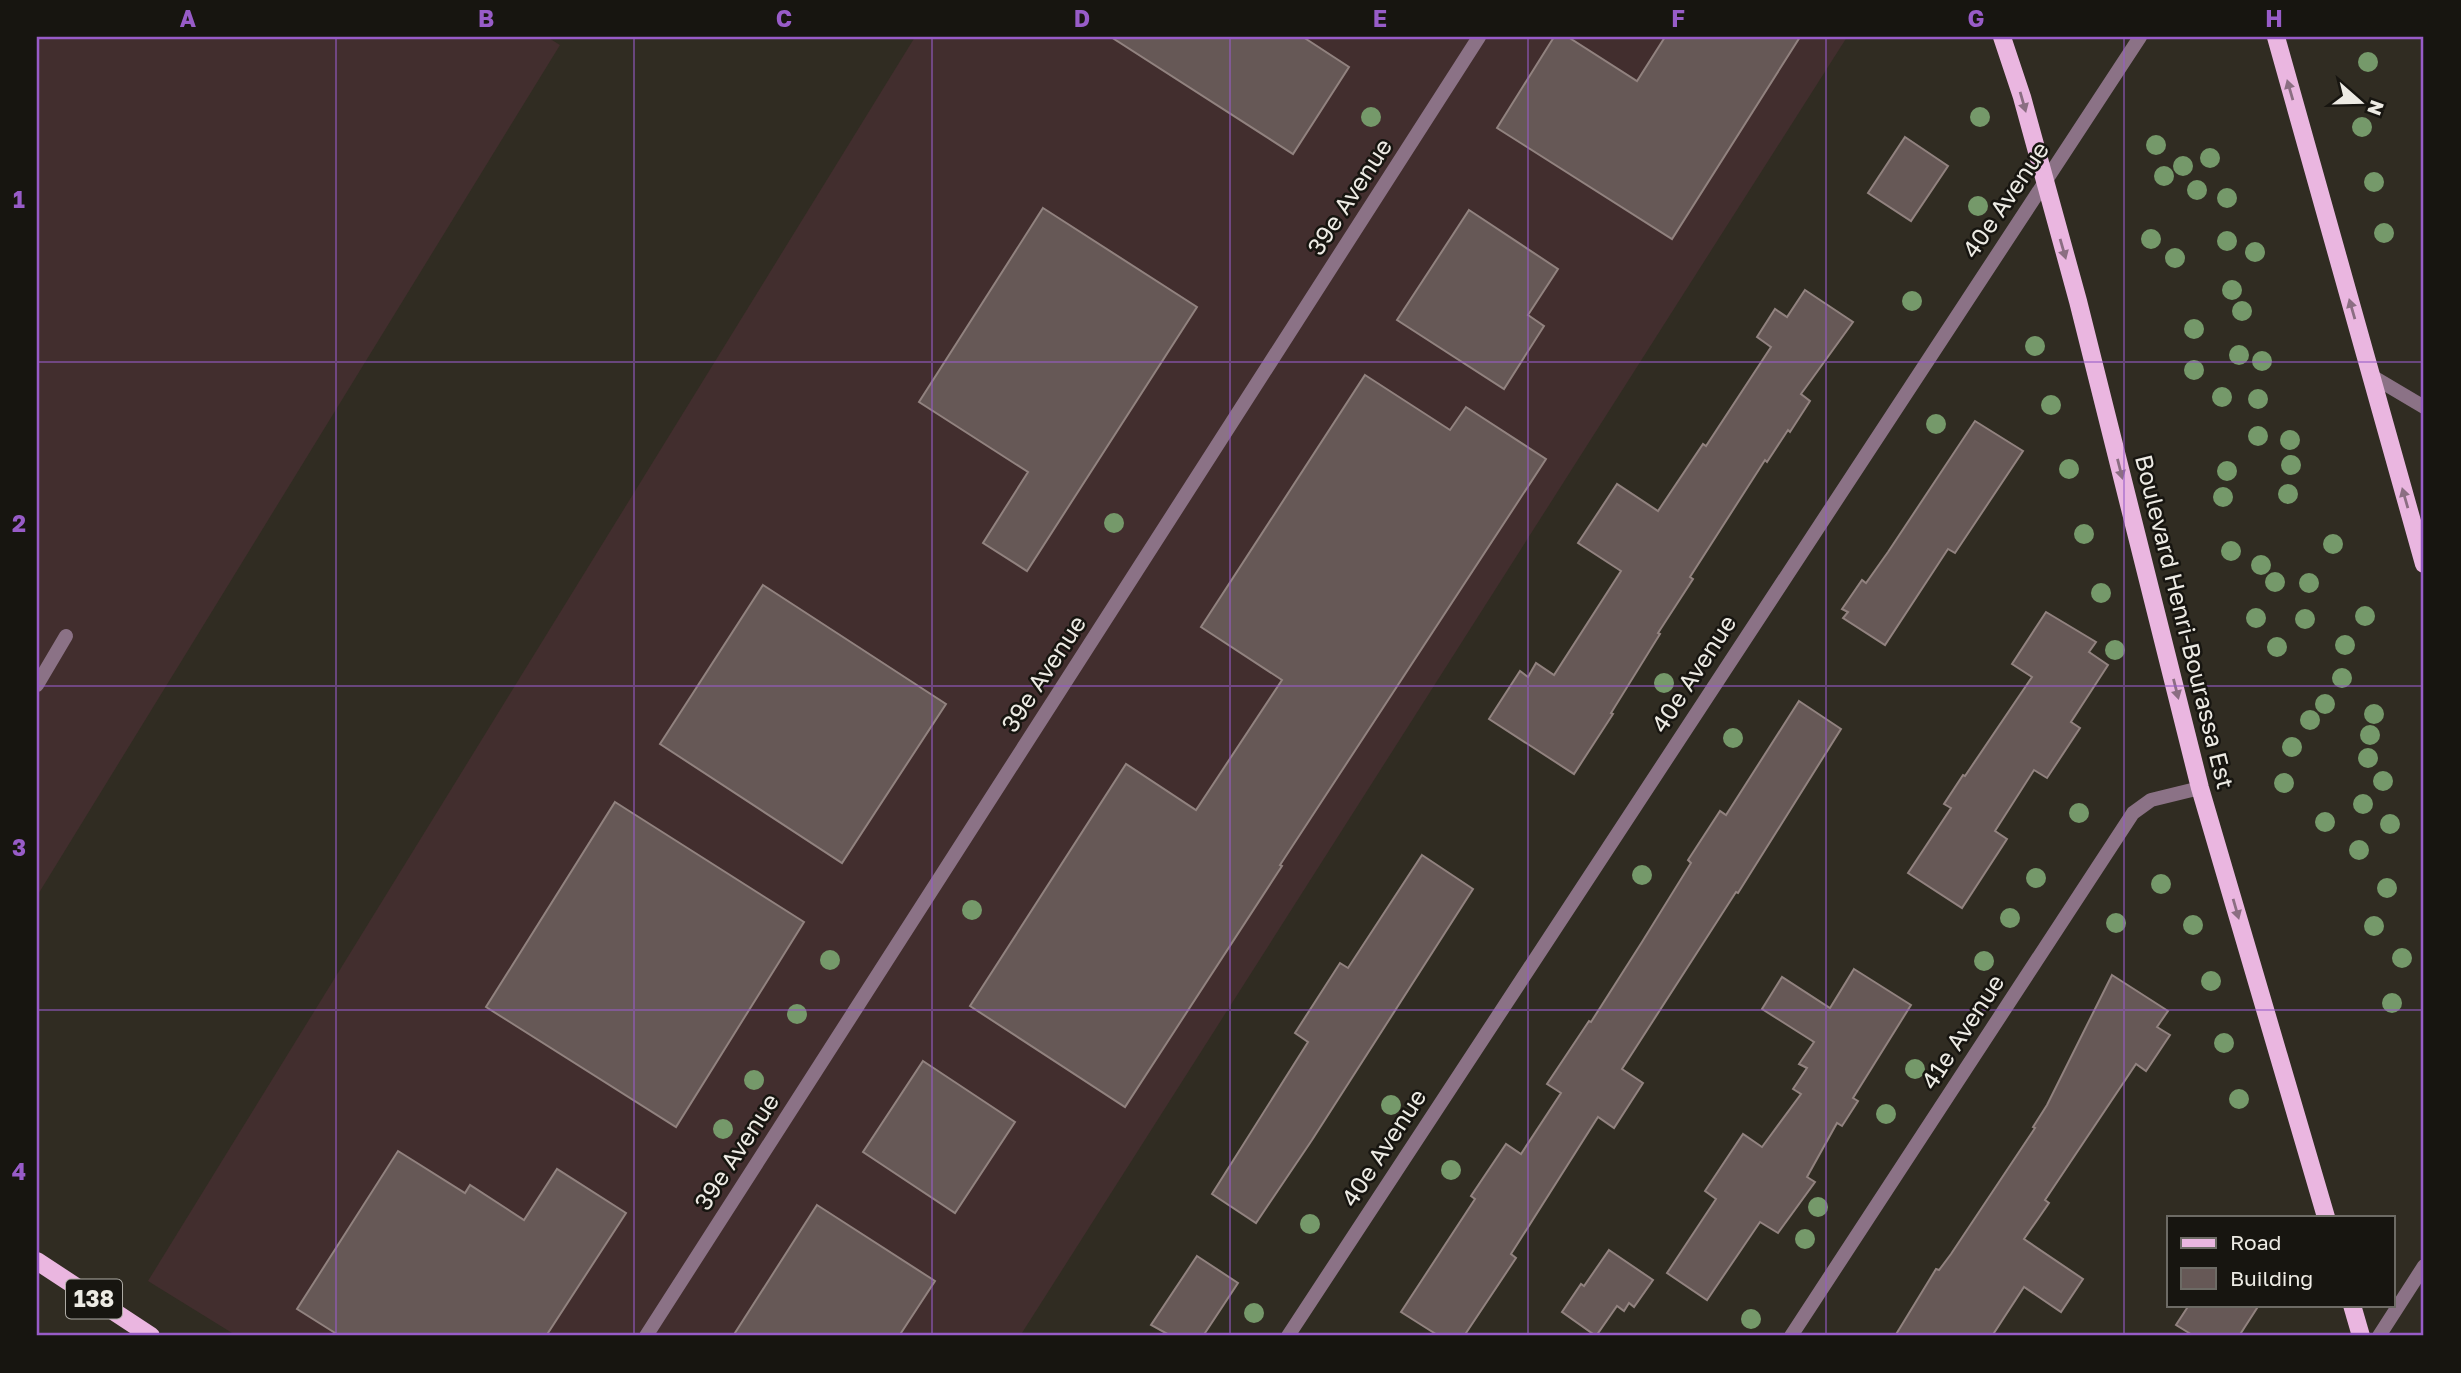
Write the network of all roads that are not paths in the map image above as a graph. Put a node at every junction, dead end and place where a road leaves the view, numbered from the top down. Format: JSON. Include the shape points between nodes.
{"nodes":[{"id":1,"x":1479,"y":37,"type":"edge"},
{"id":2,"x":2002,"y":37,"type":"edge"},
{"id":3,"x":2140,"y":37,"type":"edge"},
{"id":4,"x":2276,"y":37,"type":"edge"},
{"id":5,"x":2045,"y":183,"type":"junction"},
{"id":6,"x":2370,"y":375,"type":"junction"},
{"id":7,"x":2422,"y":402,"type":"edge"},
{"id":8,"x":2424,"y":564,"type":"edge"},
{"id":9,"x":66,"y":636,"type":"dead end"},
{"id":10,"x":37,"y":685,"type":"edge"},
{"id":11,"x":2200,"y":788,"type":"junction"},
{"id":12,"x":2326,"y":1216,"type":"edge"},
{"id":13,"x":37,"y":1261,"type":"edge"},
{"id":14,"x":2424,"y":1266,"type":"edge"},
{"id":15,"x":2352,"y":1306,"type":"edge"},
{"id":16,"x":151,"y":1336,"type":"edge"},
{"id":17,"x":646,"y":1336,"type":"edge"},
{"id":18,"x":1288,"y":1336,"type":"edge"},
{"id":19,"x":1791,"y":1336,"type":"edge"},
{"id":20,"x":2361,"y":1336,"type":"edge"},
{"id":21,"x":2379,"y":1336,"type":"edge"}],
"edges":[{"from":1,"to":17,"type":"street","name":"39e Avenue"},
{"from":2,"to":5,"type":"main road","name":"Boulevard Henri-Bourassa Est","one_way":true},
{"from":3,"to":5,"type":"street","name":"40e Avenue"},
{"from":6,"to":4,"type":"main road","one_way":true},
{"from":5,"to":11,"type":"main road","name":"Boulevard Henri-Bourassa Est","one_way":true},
{"from":5,"to":18,"type":"street","name":"40e Avenue"},
{"from":6,"to":7,"type":"street"},
{"from":8,"to":6,"type":"main road","one_way":true},
{"from":9,"to":10,"type":"street"},
{"from":11,"to":12,"type":"main road","name":"Boulevard Henri-Bourassa Est","one_way":true},
{"from":11,"to":19,"type":"street","name":"41e Avenue","via":[[2151,800],[2133,813]]},
{"from":13,"to":16,"type":"main road","number":"138"},
{"from":14,"to":21,"type":"street"},
{"from":15,"to":20,"type":"main road"}]}
